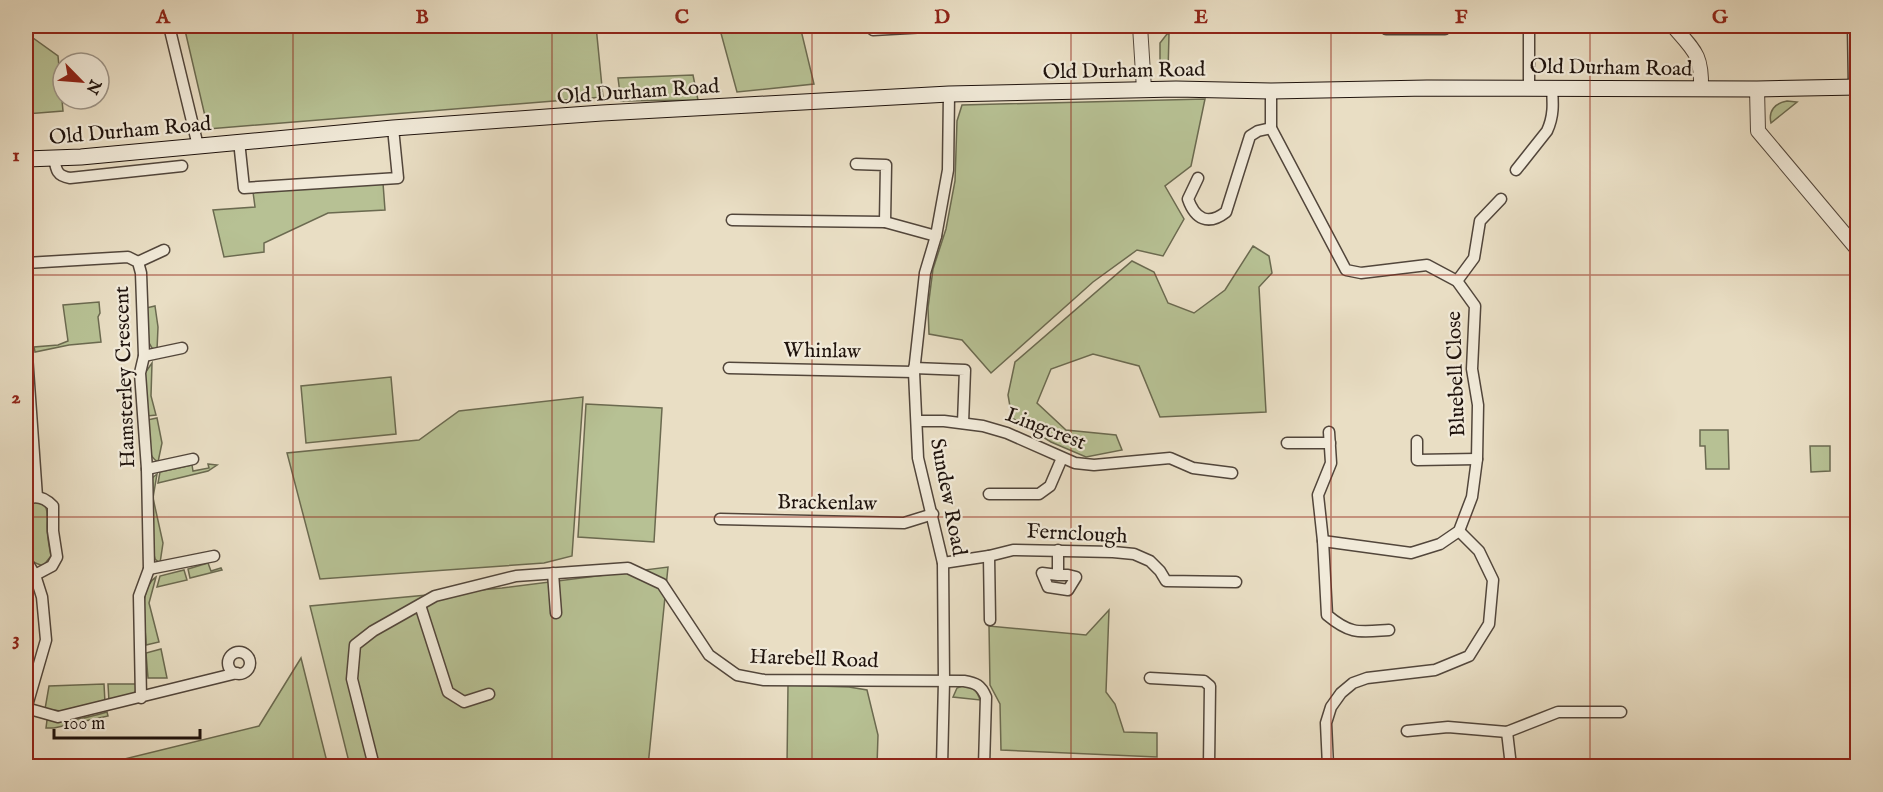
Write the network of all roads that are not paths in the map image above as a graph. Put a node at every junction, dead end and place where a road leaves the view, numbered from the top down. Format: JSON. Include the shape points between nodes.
{"nodes":[{"id":1,"x":169,"y":26,"type":"edge"},
{"id":2,"x":944,"y":26,"type":"edge"},
{"id":3,"x":1140,"y":26,"type":"edge"},
{"id":4,"x":1189,"y":26,"type":"edge"},
{"id":5,"x":1529,"y":26,"type":"edge"},
{"id":6,"x":1673,"y":26,"type":"edge"},
{"id":7,"x":1853,"y":26,"type":"edge"},
{"id":8,"x":1386,"y":29,"type":"dead end"},
{"id":9,"x":1445,"y":29,"type":"dead end"},
{"id":10,"x":873,"y":30,"type":"dead end"},
{"id":11,"x":1529,"y":87,"type":"junction"},
{"id":12,"x":1856,"y":87,"type":"edge"},
{"id":13,"x":1552,"y":88,"type":"junction"},
{"id":14,"x":1144,"y":89,"type":"junction"},
{"id":15,"x":1701,"y":89,"type":"junction"},
{"id":16,"x":1757,"y":89,"type":"junction"},
{"id":17,"x":1271,"y":91,"type":"junction"},
{"id":18,"x":949,"y":94,"type":"junction"},
{"id":19,"x":393,"y":128,"type":"junction"},
{"id":20,"x":1271,"y":128,"type":"junction"},
{"id":21,"x":239,"y":141,"type":"junction"},
{"id":22,"x":198,"y":146,"type":"junction"},
{"id":23,"x":54,"y":158,"type":"junction"},
{"id":24,"x":26,"y":159,"type":"edge"},
{"id":25,"x":856,"y":164,"type":"dead end"},
{"id":26,"x":182,"y":166,"type":"dead end"},
{"id":27,"x":1516,"y":170,"type":"dead end"},
{"id":28,"x":1198,"y":178,"type":"dead end"},
{"id":29,"x":1501,"y":199,"type":"dead end"},
{"id":30,"x":732,"y":220,"type":"dead end"},
{"id":31,"x":885,"y":222,"type":"junction"},
{"id":32,"x":936,"y":236,"type":"junction"},
{"id":33,"x":164,"y":250,"type":"dead end"},
{"id":34,"x":1857,"y":250,"type":"edge"},
{"id":35,"x":138,"y":262,"type":"junction"},
{"id":36,"x":26,"y":263,"type":"edge"},
{"id":37,"x":1457,"y":281,"type":"junction"},
{"id":38,"x":26,"y":341,"type":"edge"},
{"id":39,"x":182,"y":348,"type":"dead end"},
{"id":40,"x":144,"y":356,"type":"junction"},
{"id":41,"x":729,"y":368,"type":"dead end"},
{"id":42,"x":914,"y":370,"type":"junction"},
{"id":43,"x":29,"y":407,"type":"edge"},
{"id":44,"x":917,"y":421,"type":"junction"},
{"id":45,"x":963,"y":423,"type":"junction"},
{"id":46,"x":1417,"y":441,"type":"dead end"},
{"id":47,"x":1287,"y":443,"type":"dead end"},
{"id":48,"x":1062,"y":458,"type":"junction"},
{"id":49,"x":193,"y":459,"type":"dead end"},
{"id":50,"x":1477,"y":459,"type":"junction"},
{"id":51,"x":147,"y":469,"type":"junction"},
{"id":52,"x":1232,"y":473,"type":"dead end"},
{"id":53,"x":989,"y":494,"type":"dead end"},
{"id":54,"x":31,"y":498,"type":"edge"},
{"id":55,"x":933,"y":514,"type":"junction"},
{"id":56,"x":720,"y":519,"type":"dead end"},
{"id":57,"x":1459,"y":531,"type":"junction"},
{"id":58,"x":1323,"y":541,"type":"junction"},
{"id":59,"x":1058,"y":550,"type":"junction"},
{"id":60,"x":214,"y":556,"type":"dead end"},
{"id":61,"x":989,"y":556,"type":"junction"},
{"id":62,"x":26,"y":560,"type":"edge"},
{"id":63,"x":943,"y":563,"type":"junction"},
{"id":64,"x":149,"y":569,"type":"junction"},
{"id":65,"x":553,"y":573,"type":"junction"},
{"id":66,"x":35,"y":575,"type":"junction"},
{"id":67,"x":1058,"y":575,"type":"dead end"},
{"id":68,"x":1236,"y":582,"type":"dead end"},
{"id":69,"x":420,"y":604,"type":"junction"},
{"id":70,"x":556,"y":613,"type":"dead end"},
{"id":71,"x":990,"y":620,"type":"dead end"},
{"id":72,"x":1389,"y":630,"type":"dead end"},
{"id":73,"x":237,"y":673,"type":"dead end"},
{"id":74,"x":1150,"y":678,"type":"dead end"},
{"id":75,"x":944,"y":681,"type":"junction"},
{"id":76,"x":489,"y":694,"type":"dead end"},
{"id":77,"x":141,"y":698,"type":"junction"},
{"id":78,"x":26,"y":708,"type":"edge"},
{"id":79,"x":1621,"y":712,"type":"dead end"},
{"id":80,"x":1407,"y":731,"type":"dead end"},
{"id":81,"x":1507,"y":732,"type":"junction"},
{"id":82,"x":374,"y":766,"type":"edge"},
{"id":83,"x":942,"y":766,"type":"edge"},
{"id":84,"x":984,"y":766,"type":"edge"},
{"id":85,"x":1209,"y":766,"type":"edge"},
{"id":86,"x":1328,"y":766,"type":"edge"},
{"id":87,"x":1511,"y":766,"type":"edge"}],
"edges":[{"from":1,"to":22,"type":"street"},
{"from":2,"to":3,"type":"street"},
{"from":2,"to":10,"type":"street"},
{"from":3,"to":4,"type":"street"},
{"from":3,"to":14,"type":"street"},
{"from":5,"to":11,"type":"street"},
{"from":6,"to":15,"type":"street","via":[[1697,54],[1702,70]]},
{"from":7,"to":12,"type":"street"},
{"from":8,"to":9,"type":"street"},
{"from":11,"to":13,"type":"main road","name":"Old Durham Road"},
{"from":11,"to":17,"type":"main road","name":"Old Durham Road"},
{"from":12,"to":16,"type":"main road","name":"Old Durham Road"},
{"from":13,"to":15,"type":"main road","name":"Old Durham Road"},
{"from":13,"to":27,"type":"street","via":[[1551,123]]},
{"from":14,"to":17,"type":"main road","name":"Old Durham Road"},
{"from":14,"to":18,"type":"main road","name":"Old Durham Road"},
{"from":15,"to":16,"type":"main road","name":"Old Durham Road"},
{"from":16,"to":34,"type":"street","via":[[1758,131]]},
{"from":17,"to":20,"type":"street","name":"Bluebell Close"},
{"from":18,"to":19,"type":"main road","name":"Old Durham Road"},
{"from":18,"to":32,"type":"street","name":"Sundew Road","via":[[948,170]]},
{"from":19,"to":21,"type":"main road","name":"Old Durham Road"},
{"from":19,"to":21,"type":"street","name":"Old Durham Road","via":[[398,178],[244,188]]},
{"from":20,"to":28,"type":"street","via":[[1250,136],[1227,212],[1218,218],[1202,218],[1191,206],[1188,199]]},
{"from":20,"to":37,"type":"street","name":"Bluebell Close","via":[[1346,270],[1361,273],[1427,265]]},
{"from":21,"to":22,"type":"main road","name":"Old Durham Road"},
{"from":22,"to":23,"type":"main road","name":"Old Durham Road"},
{"from":23,"to":24,"type":"main road","name":"Old Durham Road"},
{"from":23,"to":26,"type":"street","via":[[57,172],[70,178]]},
{"from":25,"to":31,"type":"street","via":[[886,165]]},
{"from":29,"to":37,"type":"street","via":[[1480,220],[1474,258]]},
{"from":30,"to":31,"type":"street"},
{"from":31,"to":32,"type":"street"},
{"from":32,"to":42,"type":"street","name":"Sundew Road","via":[[925,273]]},
{"from":33,"to":35,"type":"street"},
{"from":35,"to":36,"type":"street","name":"Hamsterley Crescent","via":[[128,257]]},
{"from":35,"to":40,"type":"street","name":"Hamsterley Crescent"},
{"from":37,"to":50,"type":"street","name":"Bluebell Close","via":[[1475,306],[1472,369],[1478,405]]},
{"from":38,"to":43,"type":"street"},
{"from":39,"to":40,"type":"street"},
{"from":40,"to":51,"type":"street","name":"Hamsterley Crescent","via":[[140,373]]},
{"from":41,"to":42,"type":"street","name":"Whinlaw"},
{"from":42,"to":44,"type":"street","name":"Sundew Road"},
{"from":42,"to":45,"type":"street","name":"Whinlaw","via":[[965,370]]},
{"from":43,"to":54,"type":"street"},
{"from":44,"to":45,"type":"street","name":"Lingcrest"},
{"from":44,"to":55,"type":"street","name":"Sundew Road","via":[[918,459]]},
{"from":45,"to":48,"type":"street","name":"Lingcrest","via":[[1007,433]]},
{"from":46,"to":50,"type":"street","via":[[1417,460]]},
{"from":47,"to":58,"type":"street","via":[[1330,437],[1331,463],[1318,495]]},
{"from":48,"to":52,"type":"street","name":"Lingcrest","via":[[1094,465],[1170,458],[1193,468]]},
{"from":48,"to":53,"type":"street","via":[[1050,486],[1039,494]]},
{"from":49,"to":51,"type":"street"},
{"from":50,"to":57,"type":"street","name":"Bluebell Close","via":[[1472,497]]},
{"from":51,"to":64,"type":"street","name":"Hamsterley Crescent"},
{"from":54,"to":66,"type":"street","via":[[47,500],[53,506],[57,557],[52,566]]},
{"from":55,"to":56,"type":"street","name":"Brackenlaw","via":[[904,523]]},
{"from":55,"to":63,"type":"street","name":"Sundew Road"},
{"from":57,"to":58,"type":"street","via":[[1440,544],[1411,554]]},
{"from":57,"to":86,"type":"street","via":[[1479,551],[1493,580],[1489,624],[1469,656],[1435,670],[1367,678],[1341,693],[1326,723]]},
{"from":58,"to":72,"type":"street","via":[[1327,615],[1354,632]]},
{"from":59,"to":61,"type":"street","name":"Fernclough","via":[[1013,550]]},
{"from":59,"to":67,"type":"street"},
{"from":59,"to":68,"type":"street","name":"Fernclough","via":[[1134,554],[1150,561],[1166,581]]},
{"from":60,"to":64,"type":"street"},
{"from":61,"to":63,"type":"street","name":"Fernclough"},
{"from":61,"to":71,"type":"street"},
{"from":62,"to":66,"type":"street"},
{"from":63,"to":75,"type":"street","name":"Sundew Road"},
{"from":64,"to":77,"type":"street","via":[[139,596]]},
{"from":65,"to":69,"type":"street","name":"Harebell Road","via":[[516,576],[435,596]]},
{"from":65,"to":70,"type":"street"},
{"from":65,"to":75,"type":"street","name":"Harebell Road","via":[[628,568],[662,584],[709,655],[737,675],[764,680]]},
{"from":66,"to":78,"type":"street","via":[[42,597],[46,640]]},
{"from":69,"to":76,"type":"street","via":[[448,692],[464,702]]},
{"from":69,"to":82,"type":"street","name":"Harebell Road","via":[[355,645],[352,679]]},
{"from":73,"to":77,"type":"street"},
{"from":74,"to":85,"type":"street","via":[[1204,681],[1210,686]]},
{"from":75,"to":83,"type":"street","name":"Sundew Road"},
{"from":75,"to":84,"type":"street","name":"Harebell Road","via":[[976,683],[982,688],[986,697]]},
{"from":77,"to":78,"type":"street","via":[[58,717]]},
{"from":79,"to":81,"type":"street","via":[[1558,711]]},
{"from":80,"to":81,"type":"street","via":[[1448,727]]},
{"from":81,"to":87,"type":"street"}]}
